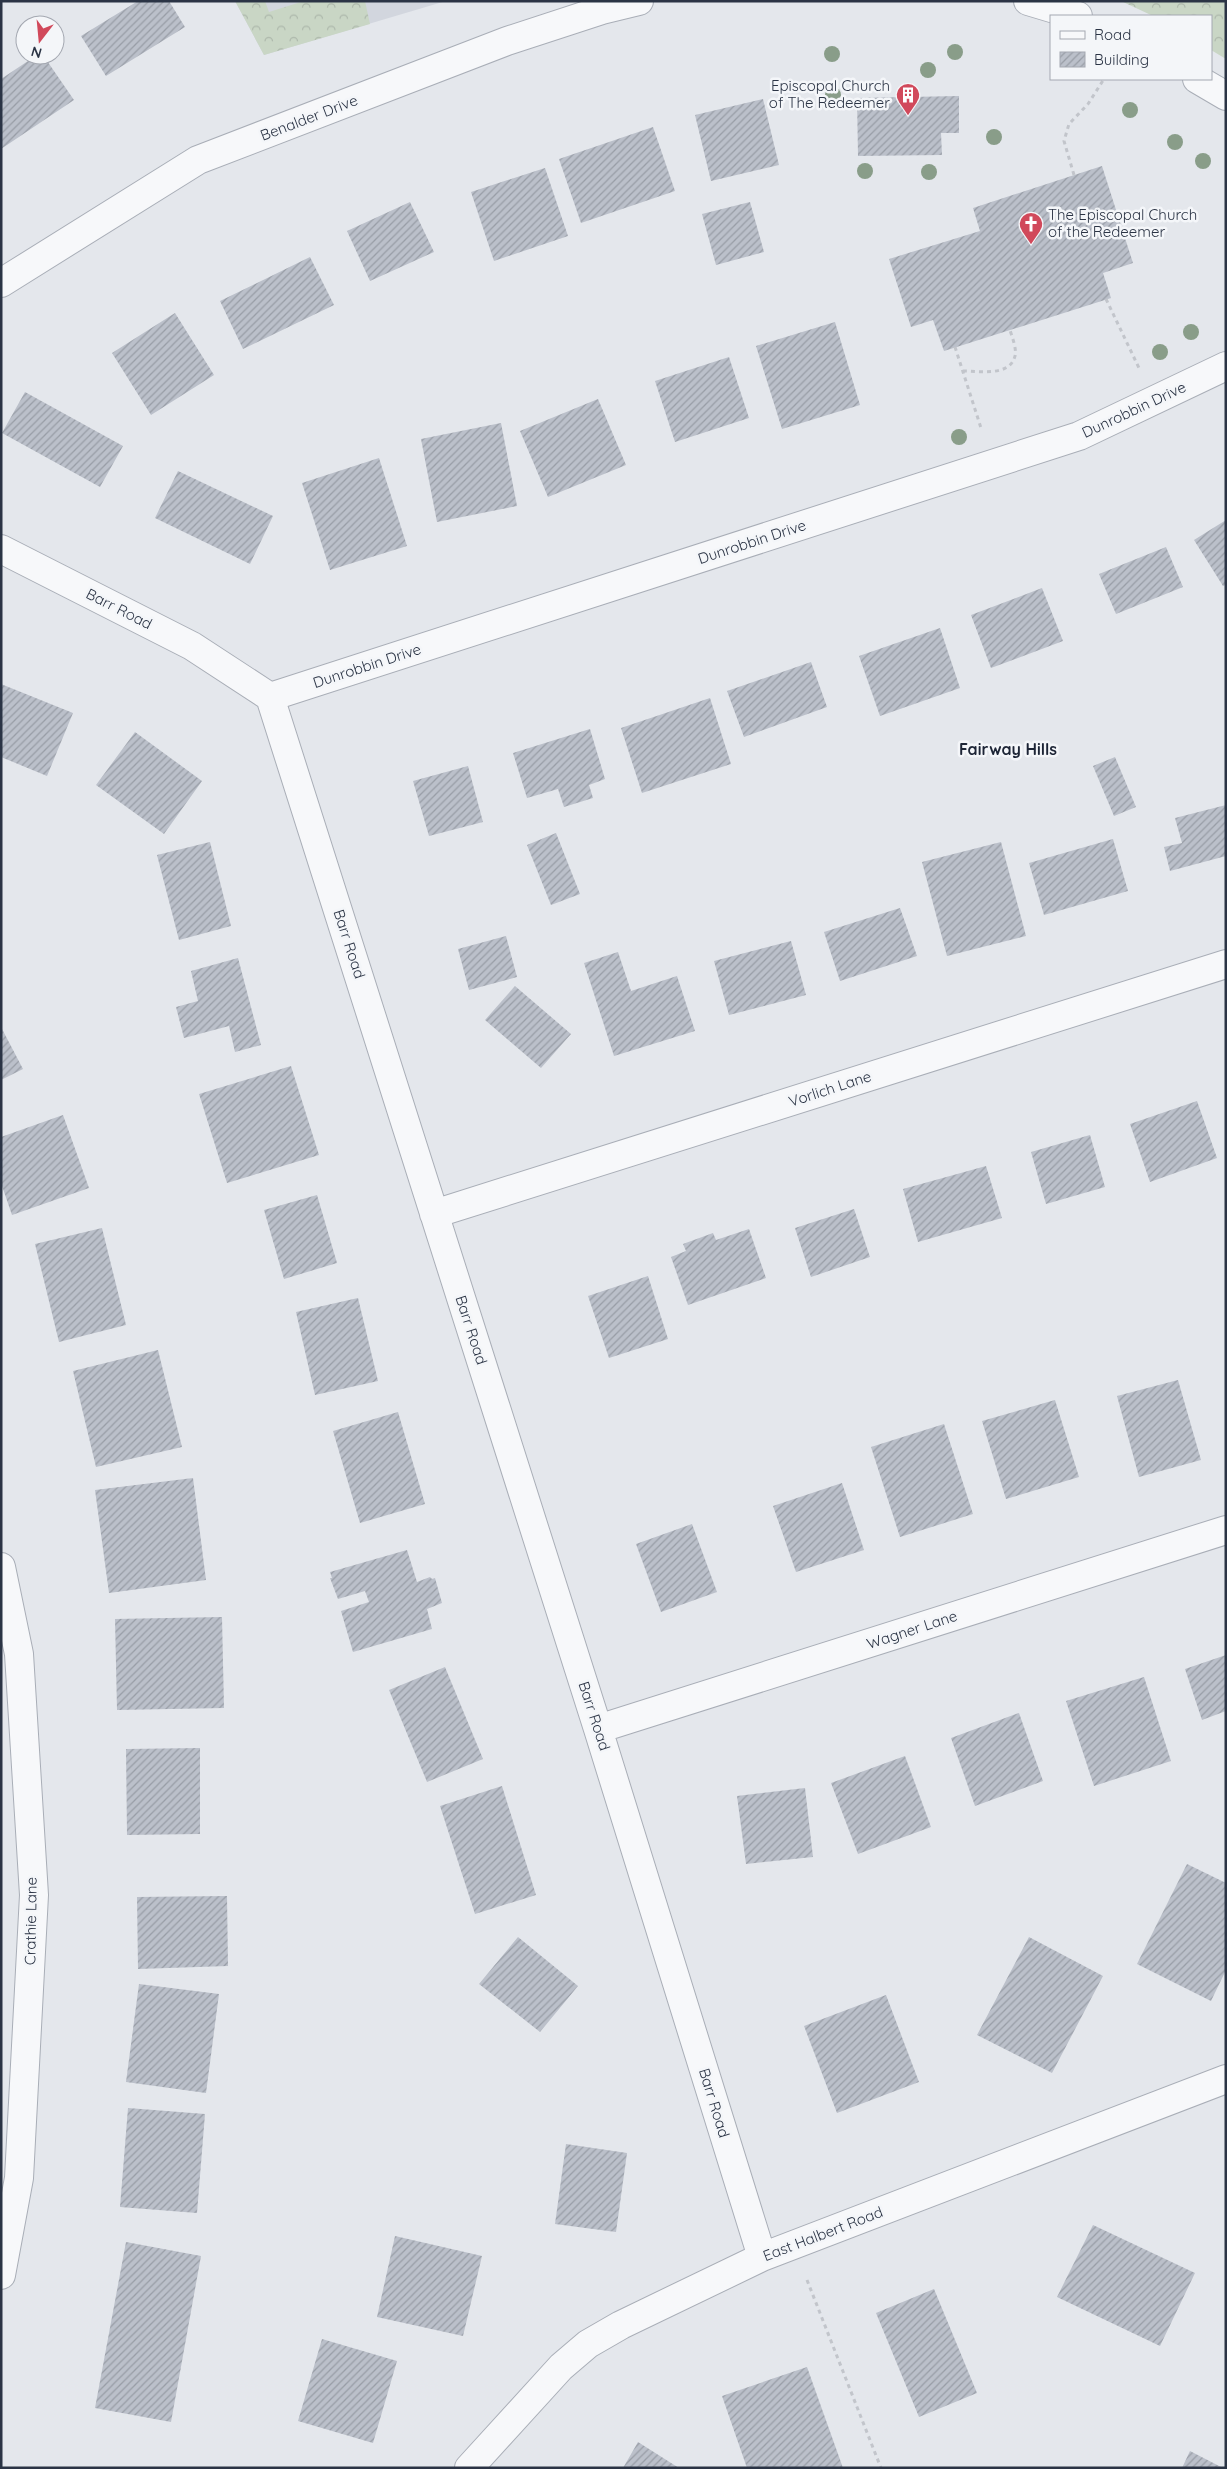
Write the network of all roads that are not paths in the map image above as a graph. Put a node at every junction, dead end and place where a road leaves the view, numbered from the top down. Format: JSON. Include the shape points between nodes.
{"nodes":[{"id":1,"x":639,"y":1,"type":"edge"},
{"id":2,"x":1028,"y":1,"type":"edge"},
{"id":3,"x":1075,"y":15,"type":"edge"},
{"id":4,"x":1198,"y":80,"type":"edge"},
{"id":5,"x":1226,"y":96,"type":"edge"},
{"id":6,"x":1,"y":283,"type":"edge"},
{"id":7,"x":1226,"y":366,"type":"edge"},
{"id":8,"x":1,"y":548,"type":"edge"},
{"id":9,"x":270,"y":697,"type":"junction"},
{"id":10,"x":1226,"y":964,"type":"edge"},
{"id":11,"x":434,"y":1214,"type":"junction"},
{"id":12,"x":1226,"y":1530,"type":"edge"},
{"id":13,"x":1,"y":1567,"type":"edge"},
{"id":14,"x":598,"y":1729,"type":"junction"},
{"id":15,"x":1226,"y":2079,"type":"edge"},
{"id":16,"x":762,"y":2258,"type":"junction"},
{"id":17,"x":1,"y":2275,"type":"edge"},
{"id":18,"x":469,"y":2468,"type":"edge"}],
"edges":[{"from":1,"to":6,"type":"street","name":"Benalder Drive","via":[[508,41],[198,160]]},
{"from":2,"to":3,"type":"street"},
{"from":4,"to":5,"type":"street"},
{"from":7,"to":9,"type":"street","name":"Dunrobbin Drive","via":[[1080,436]]},
{"from":8,"to":9,"type":"street","name":"Barr Road","via":[[192,646]]},
{"from":9,"to":11,"type":"street","name":"Barr Road"},
{"from":10,"to":11,"type":"street","name":"Vorlich Lane"},
{"from":11,"to":14,"type":"street","name":"Barr Road"},
{"from":12,"to":14,"type":"street","name":"Wagner Lane"},
{"from":13,"to":17,"type":"street","name":"Crathie Lane","via":[[19,1654],[34,1895],[20,2178]]},
{"from":14,"to":16,"type":"street","name":"Barr Road"},
{"from":15,"to":16,"type":"street","name":"East Halbert Road"},
{"from":16,"to":18,"type":"street","name":"East Halbert Road","via":[[588,2344],[528,2401]]}]}
